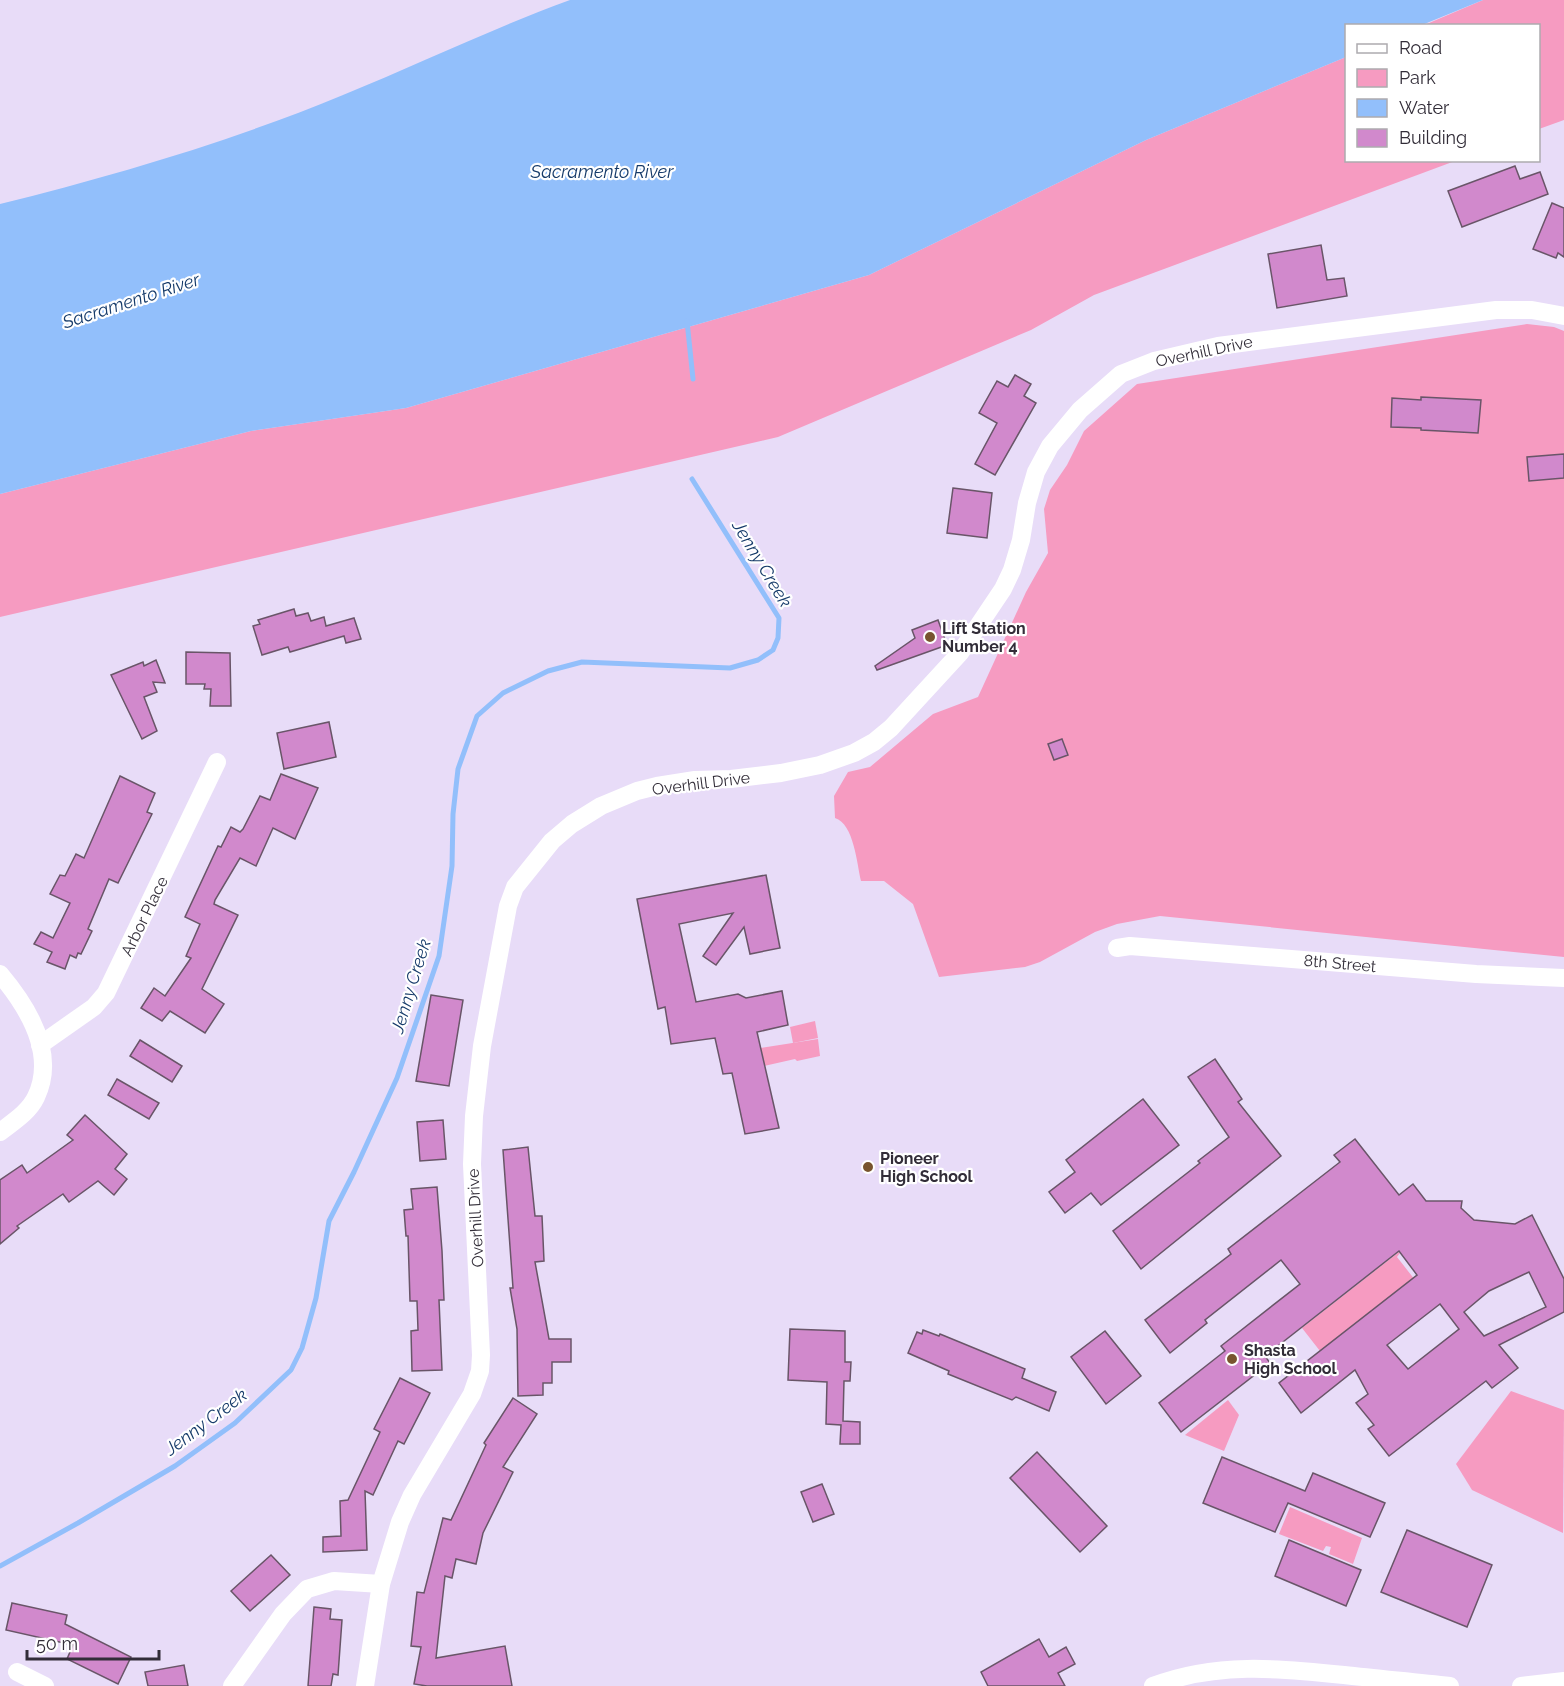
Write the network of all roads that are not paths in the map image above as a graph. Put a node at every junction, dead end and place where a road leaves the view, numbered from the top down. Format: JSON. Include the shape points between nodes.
{"nodes":[{"id":1,"x":1564,"y":316,"type":"edge"},
{"id":2,"x":217,"y":762,"type":"dead end"},
{"id":3,"x":1117,"y":948,"type":"dead end"},
{"id":4,"x":0,"y":974,"type":"edge"},
{"id":5,"x":1564,"y":978,"type":"edge"},
{"id":6,"x":40,"y":1045,"type":"junction"},
{"id":7,"x":0,"y":1132,"type":"edge"},
{"id":8,"x":381,"y":1584,"type":"junction"},
{"id":9,"x":18,"y":1672,"type":"dead end"},
{"id":10,"x":1564,"y":1681,"type":"edge"},
{"id":11,"x":45,"y":1686,"type":"edge"},
{"id":12,"x":232,"y":1686,"type":"edge"},
{"id":13,"x":365,"y":1686,"type":"edge"},
{"id":14,"x":1153,"y":1686,"type":"edge"},
{"id":15,"x":1450,"y":1686,"type":"edge"},
{"id":16,"x":1521,"y":1686,"type":"edge"}],
"edges":[{"from":1,"to":8,"type":"street","name":"Overhill Drive","via":[[1532,310],[1496,310],[1218,346],[1154,361],[1121,374],[1080,410],[1050,446],[1036,472],[1021,540],[1003,589],[960,653],[874,742],[820,765],[781,773],[657,786],[618,798],[572,824],[552,841],[514,887],[503,923],[483,1036],[472,1164],[480,1371],[466,1406],[405,1508]]},
{"from":2,"to":6,"type":"street","name":"Arbor Place","via":[[106,993],[94,1007]]},
{"from":3,"to":5,"type":"street","name":"8th Street"},
{"from":4,"to":6,"type":"street","via":[[28,1014]]},
{"from":6,"to":7,"type":"street","via":[[42,1067],[36,1096],[19,1118]]},
{"from":8,"to":12,"type":"street","via":[[334,1581],[307,1589],[283,1614]]},
{"from":8,"to":13,"type":"street","name":"Overhill Drive"},
{"from":9,"to":11,"type":"street"},
{"from":10,"to":16,"type":"street"},
{"from":14,"to":15,"type":"street","via":[[1214,1671],[1280,1668]]}]}
